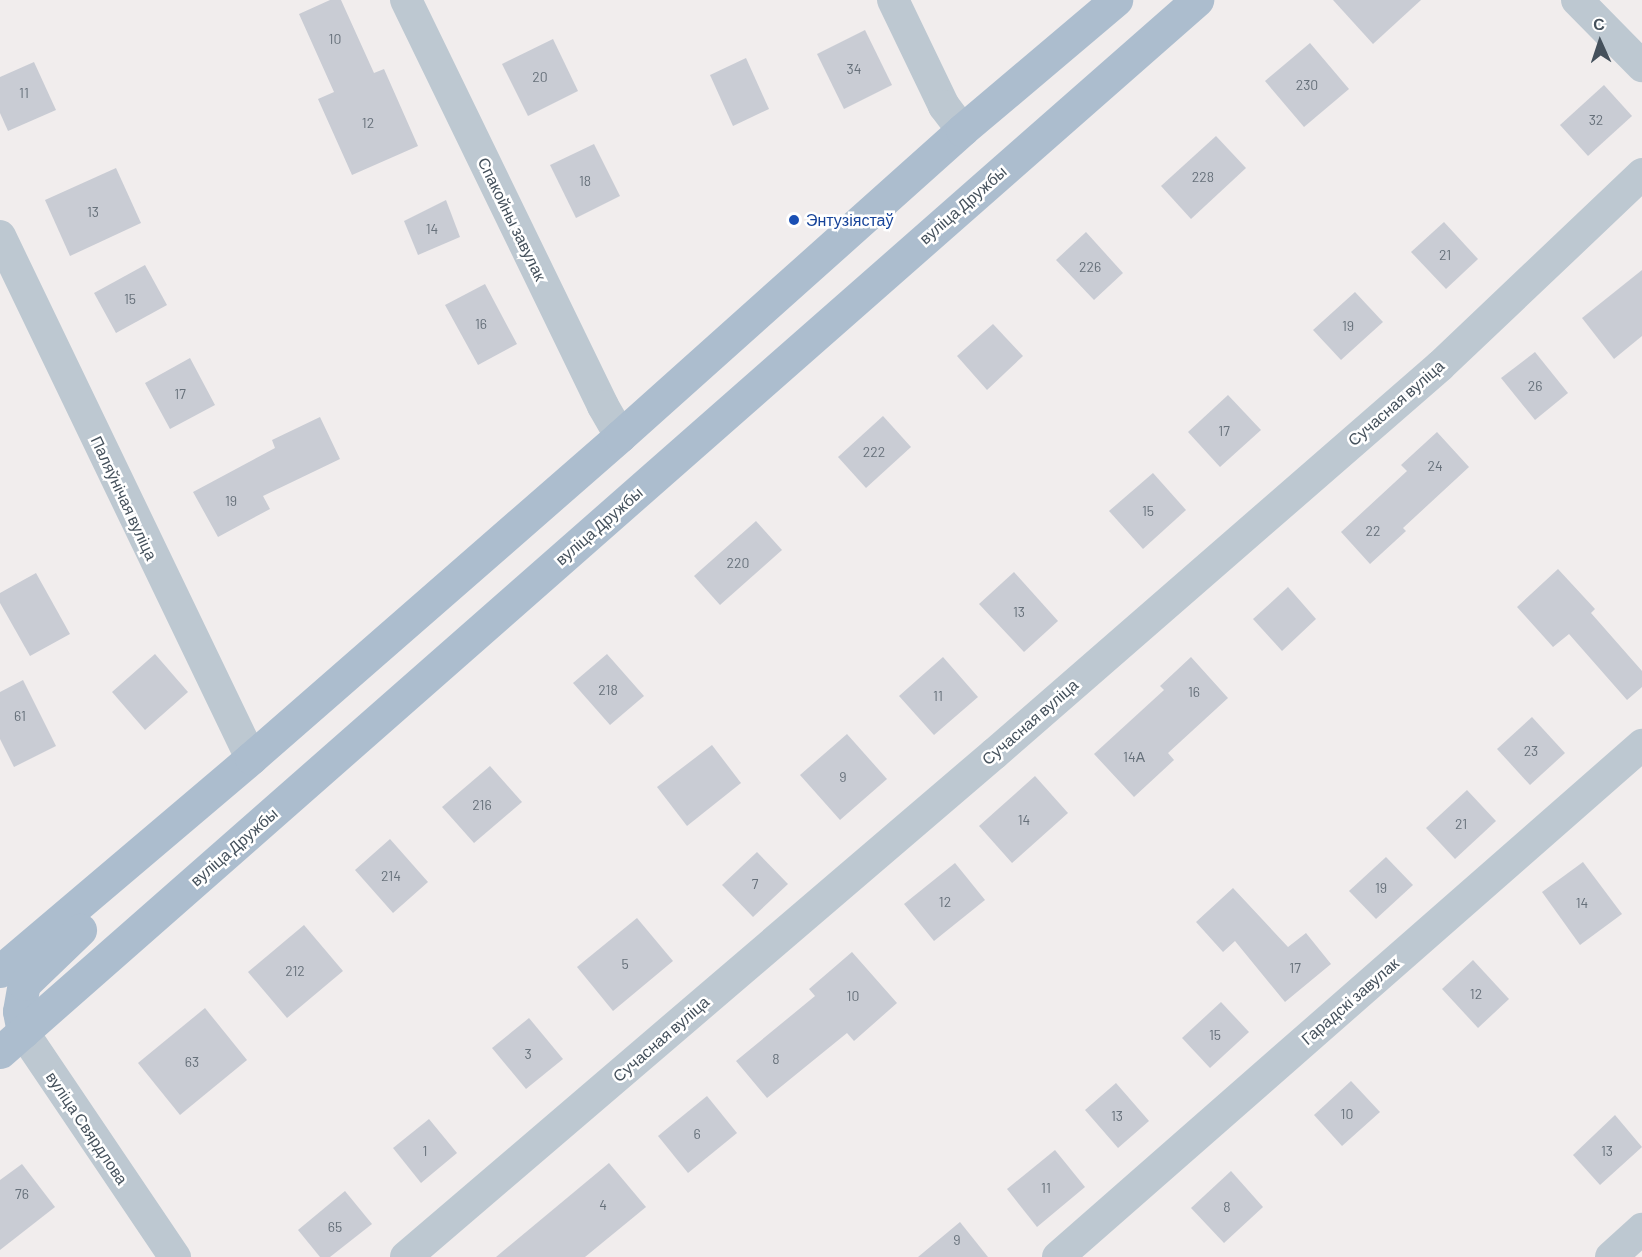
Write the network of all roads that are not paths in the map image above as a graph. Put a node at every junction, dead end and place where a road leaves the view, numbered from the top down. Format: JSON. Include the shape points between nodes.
{"nodes":[{"id":1,"x":406,"y":0,"type":"edge"},
{"id":2,"x":893,"y":0,"type":"edge"},
{"id":3,"x":1116,"y":0,"type":"edge"},
{"id":4,"x":1197,"y":0,"type":"edge"},
{"id":5,"x":1576,"y":0,"type":"edge"},
{"id":6,"x":1642,"y":66,"type":"edge"},
{"id":7,"x":962,"y":130,"type":"junction"},
{"id":8,"x":1642,"y":174,"type":"edge"},
{"id":9,"x":0,"y":236,"type":"edge"},
{"id":10,"x":620,"y":436,"type":"junction"},
{"id":11,"x":1642,"y":745,"type":"edge"},
{"id":12,"x":251,"y":758,"type":"junction"},
{"id":13,"x":0,"y":971,"type":"edge"},
{"id":14,"x":0,"y":999,"type":"edge"},
{"id":15,"x":12,"y":1042,"type":"edge"},
{"id":16,"x":1642,"y":1229,"type":"edge"},
{"id":17,"x":175,"y":1257,"type":"edge"},
{"id":18,"x":406,"y":1257,"type":"edge"},
{"id":19,"x":1058,"y":1257,"type":"edge"},
{"id":20,"x":1611,"y":1257,"type":"edge"}],
"edges":[{"from":1,"to":10,"type":"street","name":"Спакойны завулак"},
{"from":2,"to":7,"type":"street","via":[[944,106]]},
{"from":3,"to":7,"type":"main road"},
{"from":4,"to":15,"type":"main road","name":"вуліца Дружбы"},
{"from":5,"to":6,"type":"street"},
{"from":7,"to":10,"type":"main road"},
{"from":8,"to":18,"type":"street","name":"Сучасная вуліца","via":[[1440,366]]},
{"from":9,"to":12,"type":"street","name":"Паляўнічая вуліца"},
{"from":10,"to":12,"type":"main road"},
{"from":11,"to":19,"type":"street","name":"Гарадскі завулак"},
{"from":12,"to":13,"type":"main road"},
{"from":12,"to":15,"type":"main road","via":[[159,858],[24,984]]},
{"from":14,"to":15,"type":"main road","name":"вуліца Свярдлова"},
{"from":15,"to":17,"type":"street","name":"вуліца Свярдлова"},
{"from":16,"to":20,"type":"street"}]}
